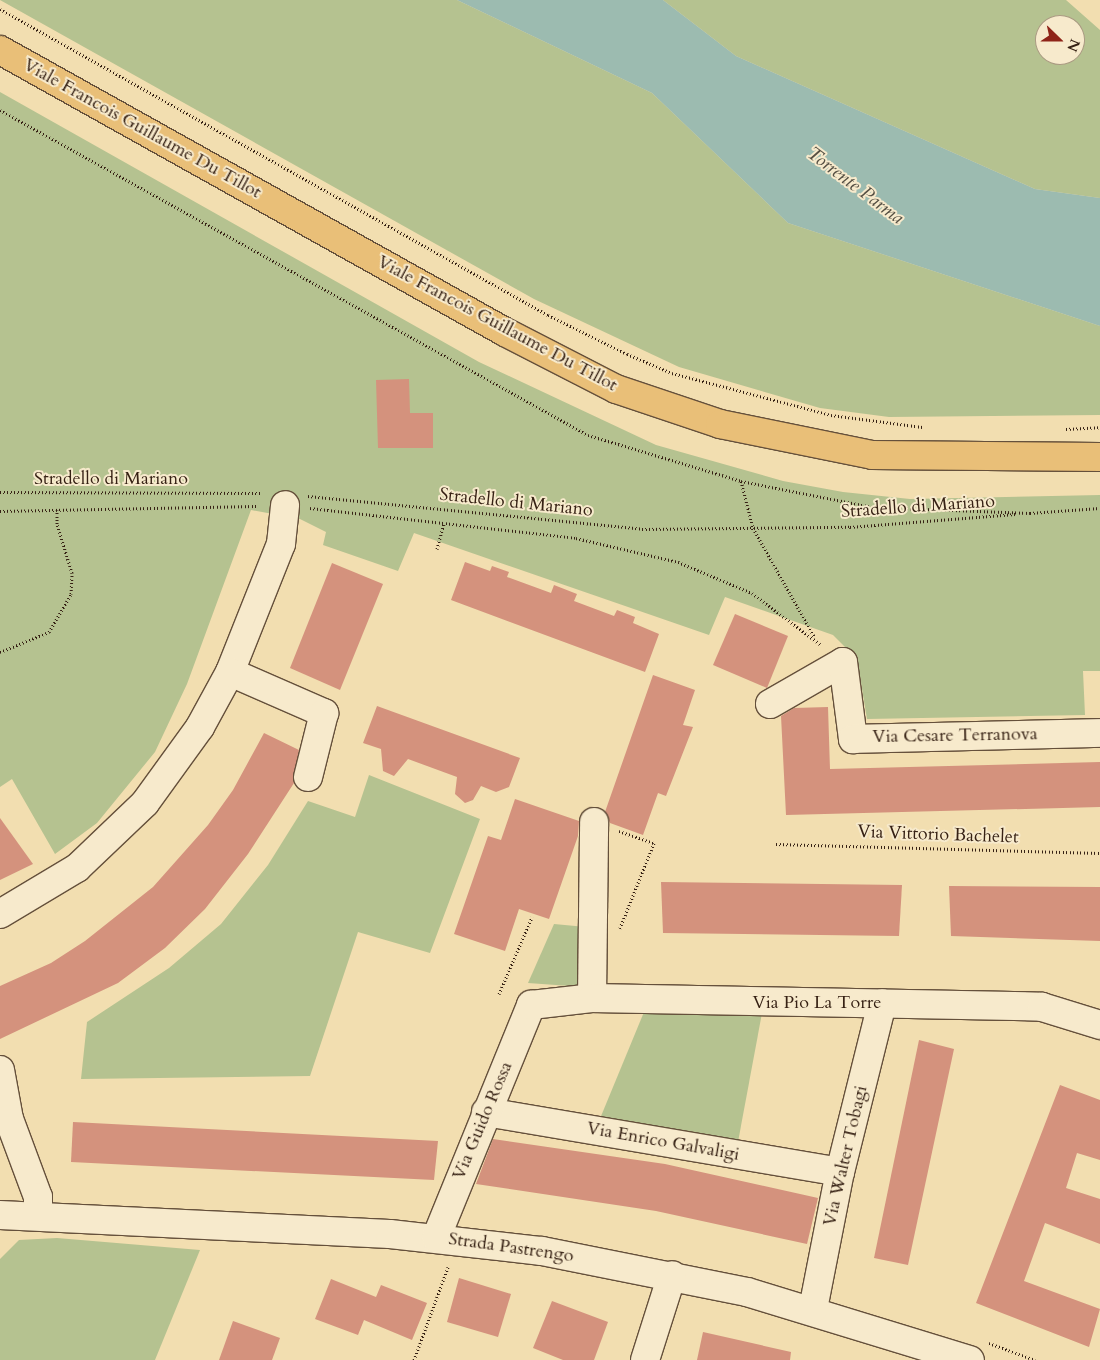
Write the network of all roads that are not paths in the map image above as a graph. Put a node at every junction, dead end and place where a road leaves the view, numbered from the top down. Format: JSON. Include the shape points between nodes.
{"nodes":[{"id":1,"x":0,"y":50,"type":"edge"},
{"id":2,"x":1100,"y":457,"type":"edge"},
{"id":3,"x":284,"y":498,"type":"road end"},
{"id":4,"x":230,"y":672,"type":"junction"},
{"id":5,"x":770,"y":704,"type":"dead end"},
{"id":6,"x":1100,"y":733,"type":"edge"},
{"id":7,"x":308,"y":777,"type":"dead end"},
{"id":8,"x":594,"y":822,"type":"road end"},
{"id":9,"x":0,"y":914,"type":"edge"},
{"id":10,"x":592,"y":998,"type":"junction"},
{"id":11,"x":882,"y":1003,"type":"junction"},
{"id":12,"x":531,"y":1005,"type":"joint"},
{"id":13,"x":1100,"y":1025,"type":"edge"},
{"id":14,"x":0,"y":1070,"type":"edge"},
{"id":15,"x":486,"y":1112,"type":"junction"},
{"id":16,"x":840,"y":1172,"type":"junction"},
{"id":17,"x":0,"y":1215,"type":"edge"},
{"id":18,"x":38,"y":1216,"type":"junction"},
{"id":19,"x":0,"y":1229,"type":"edge"},
{"id":20,"x":444,"y":1248,"type":"junction"},
{"id":21,"x":672,"y":1274,"type":"junction"},
{"id":22,"x":813,"y":1309,"type":"junction"},
{"id":23,"x":645,"y":1360,"type":"edge"},
{"id":24,"x":970,"y":1360,"type":"edge"}],
"edges":[{"from":1,"to":2,"type":"main road","name":"Viale Francois Guillaume Du Tillot","via":[[505,332],[616,389],[720,424],[872,455]]},
{"from":3,"to":4,"type":"street","via":[[281,544]]},
{"from":4,"to":7,"type":"street","via":[[324,713]]},
{"from":4,"to":9,"type":"street","via":[[200,726],[145,803],[77,868]]},
{"from":5,"to":6,"type":"street","name":"Via Cesare Terranova","via":[[843,662],[853,739]]},
{"from":8,"to":10,"type":"street"},
{"from":10,"to":11,"type":"street","name":"Via Pio La Torre"},
{"from":10,"to":12,"type":"street","name":"Via Pio La Torre"},
{"from":11,"to":13,"type":"street","name":"Via Pio La Torre","via":[[1042,1007]]},
{"from":11,"to":16,"type":"street","name":"Via Walter Tobagi"},
{"from":12,"to":15,"type":"street","name":"Via Guido Rossa"},
{"from":14,"to":18,"type":"street","via":[[9,1119],[38,1197]]},
{"from":15,"to":16,"type":"street","name":"Via Enrico Galvaligi"},
{"from":15,"to":20,"type":"street","name":"Via Guido Rossa"},
{"from":16,"to":22,"type":"street","name":"Via Walter Tobagi"},
{"from":17,"to":18,"type":"street","name":"Strada Pastrengo"},
{"from":18,"to":19,"type":"street","name":"Strada Pastrengo"},
{"from":18,"to":20,"type":"street","name":"Strada Pastrengo"},
{"from":20,"to":21,"type":"street","name":"Strada Pastrengo","via":[[583,1258]]},
{"from":21,"to":22,"type":"street","name":"Strada Pastrengo"},
{"from":21,"to":23,"type":"street"},
{"from":22,"to":24,"type":"street","name":"Strada Pastrengo"}]}
